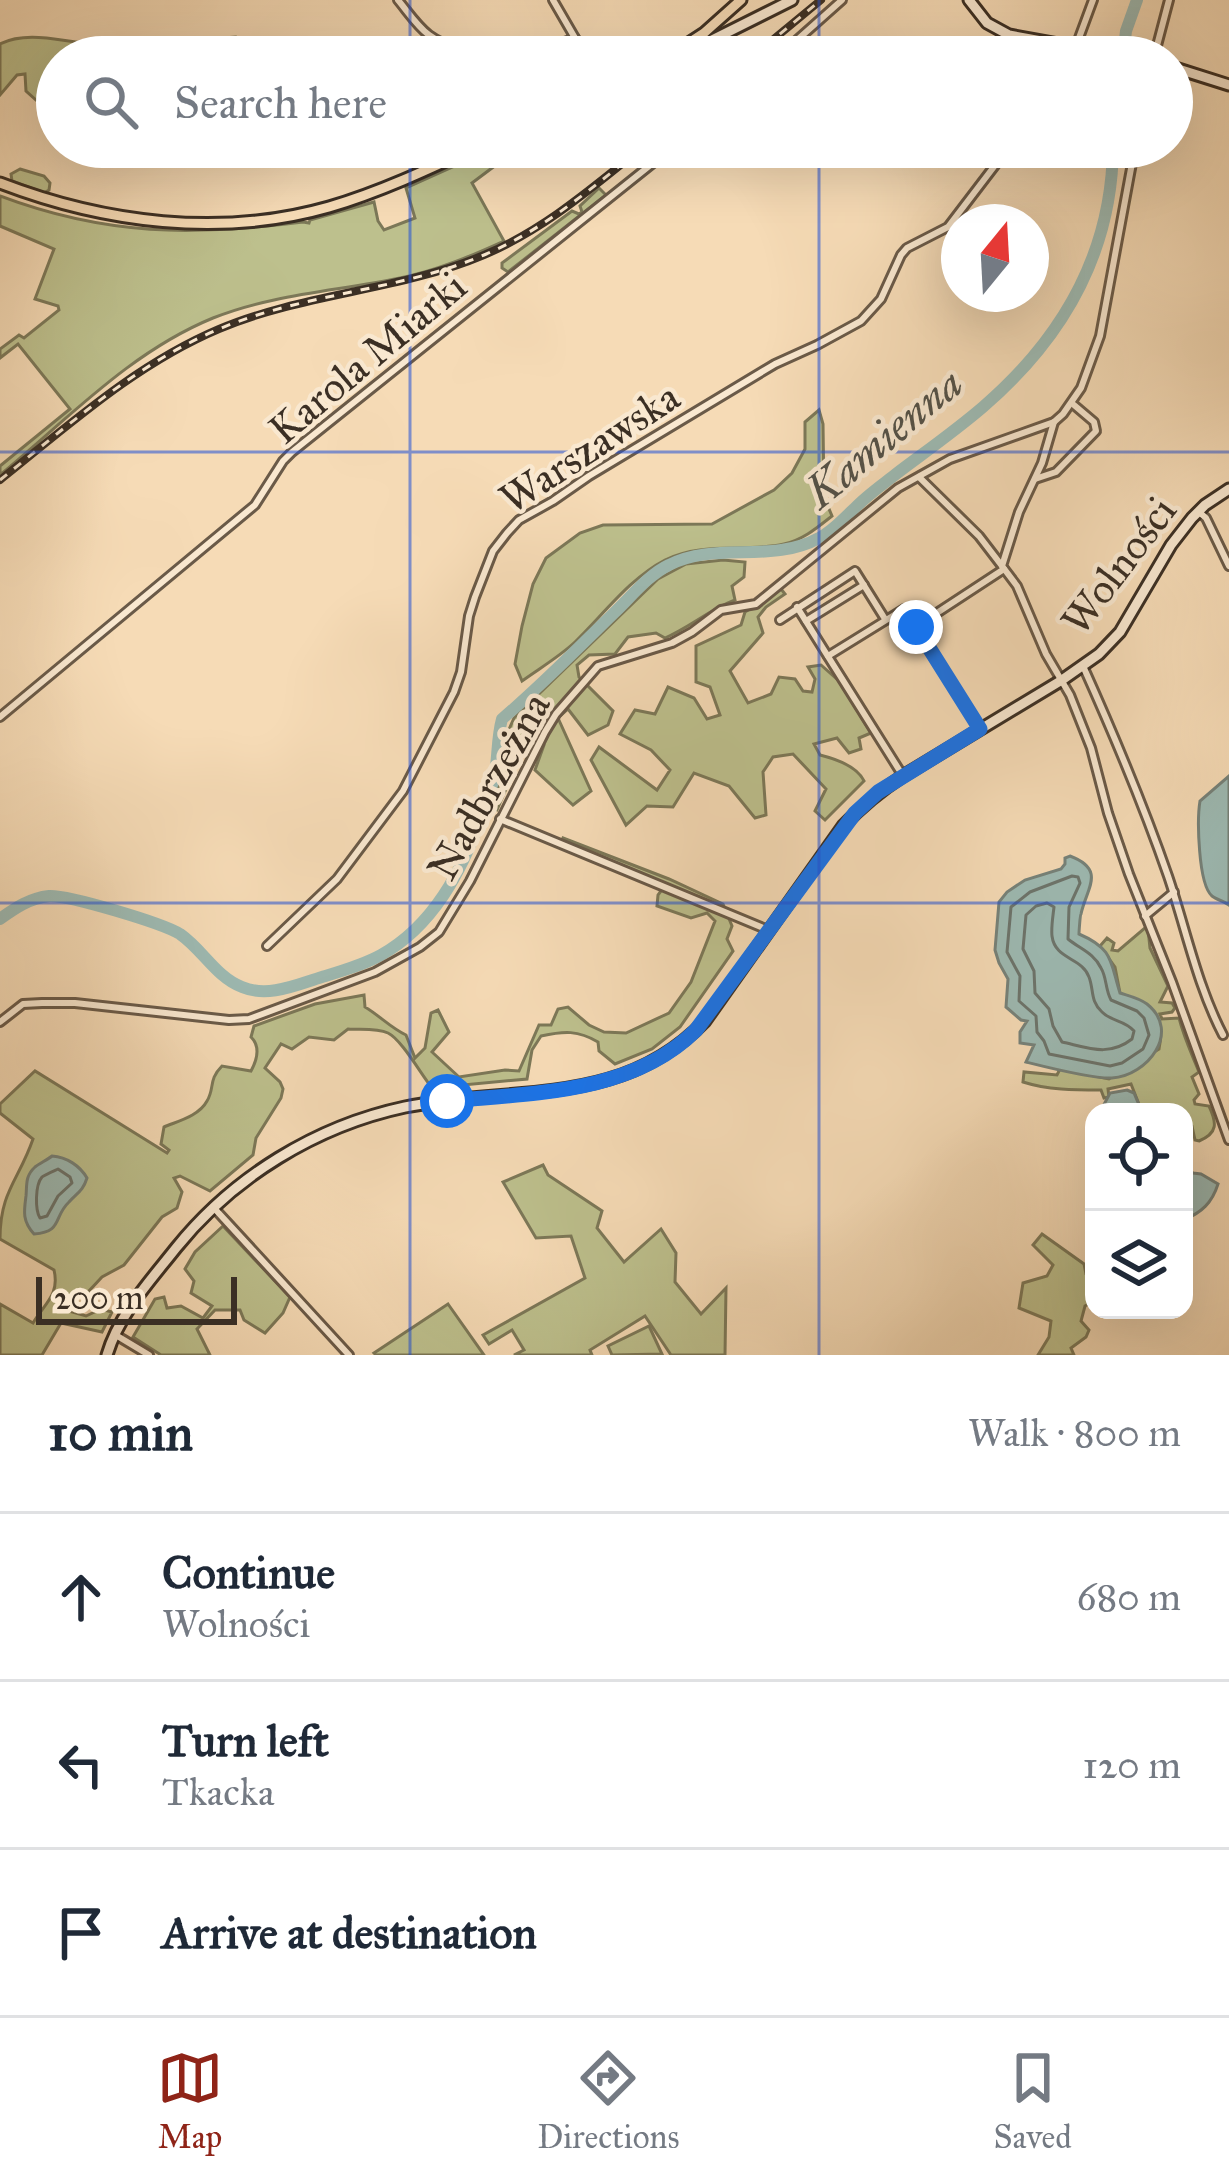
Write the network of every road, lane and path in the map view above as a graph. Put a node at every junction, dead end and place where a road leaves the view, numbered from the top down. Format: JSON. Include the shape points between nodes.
{"nodes":[{"id":1,"x":398,"y":0,"type":"edge"},
{"id":2,"x":553,"y":0,"type":"edge"},
{"id":3,"x":792,"y":0,"type":"edge"},
{"id":4,"x":842,"y":0,"type":"edge"},
{"id":5,"x":969,"y":0,"type":"edge"},
{"id":6,"x":1093,"y":0,"type":"edge"},
{"id":7,"x":1169,"y":0,"type":"edge"},
{"id":8,"x":739,"y":1,"type":"edge"},
{"id":9,"x":432,"y":36,"type":"edge"},
{"id":10,"x":574,"y":36,"type":"edge"},
{"id":11,"x":698,"y":36,"type":"edge"},
{"id":12,"x":720,"y":36,"type":"edge"},
{"id":13,"x":802,"y":36,"type":"edge"},
{"id":14,"x":1020,"y":36,"type":"edge"},
{"id":15,"x":1079,"y":36,"type":"edge"},
{"id":16,"x":1160,"y":36,"type":"edge"},
{"id":17,"x":1193,"y":74,"type":"edge"},
{"id":18,"x":1229,"y":85,"type":"edge"},
{"id":19,"x":425,"y":168,"type":"edge"},
{"id":20,"x":647,"y":168,"type":"edge"},
{"id":21,"x":993,"y":168,"type":"edge"},
{"id":22,"x":1131,"y":168,"type":"edge"},
{"id":23,"x":0,"y":183,"type":"edge"},
{"id":24,"x":1072,"y":404,"type":"junction"},
{"id":25,"x":1054,"y":422,"type":"junction"},
{"id":26,"x":919,"y":477,"type":"junction"},
{"id":27,"x":1035,"y":479,"type":"junction"},
{"id":28,"x":1229,"y":489,"type":"edge"},
{"id":29,"x":1198,"y":511,"type":"junction"},
{"id":30,"x":1229,"y":566,"type":"edge"},
{"id":31,"x":1003,"y":568,"type":"junction"},
{"id":32,"x":864,"y":585,"type":"junction"},
{"id":33,"x":797,"y":608,"type":"junction"},
{"id":34,"x":780,"y":620,"type":"dead end"},
{"id":35,"x":886,"y":620,"type":"junction"},
{"id":36,"x":806,"y":621,"type":"junction"},
{"id":37,"x":916,"y":627,"type":"junction"},
{"id":38,"x":828,"y":656,"type":"junction"},
{"id":39,"x":1083,"y":666,"type":"junction"},
{"id":40,"x":1062,"y":680,"type":"junction"},
{"id":41,"x":0,"y":717,"type":"edge"},
{"id":42,"x":980,"y":729,"type":"junction"},
{"id":43,"x":902,"y":776,"type":"junction"},
{"id":44,"x":500,"y":819,"type":"junction"},
{"id":45,"x":1174,"y":892,"type":"junction"},
{"id":46,"x":1145,"y":916,"type":"junction"},
{"id":47,"x":769,"y":930,"type":"junction"},
{"id":48,"x":267,"y":946,"type":"dead end"},
{"id":49,"x":0,"y":1022,"type":"edge"},
{"id":50,"x":1223,"y":1035,"type":"dead end"},
{"id":51,"x":1229,"y":1140,"type":"edge"},
{"id":52,"x":214,"y":1208,"type":"junction"},
{"id":53,"x":114,"y":1334,"type":"junction"},
{"id":54,"x":107,"y":1355,"type":"edge"},
{"id":55,"x":149,"y":1355,"type":"edge"},
{"id":56,"x":350,"y":1355,"type":"edge"}],
"edges":[{"from":1,"to":9,"type":"street"},
{"from":2,"to":10,"type":"street"},
{"from":3,"to":12,"type":"street"},
{"from":4,"to":13,"type":"street"},
{"from":5,"to":14,"type":"street","via":[[987,23]]},
{"from":6,"to":15,"type":"street"},
{"from":7,"to":16,"type":"street"},
{"from":8,"to":11,"type":"main road"},
{"from":17,"to":18,"type":"street"},
{"from":19,"to":23,"type":"main road","via":[[334,205],[231,224],[109,214]]},
{"from":20,"to":41,"type":"street","name":"Karola Miarki","via":[[292,452],[255,505]]},
{"from":21,"to":48,"type":"street","name":"Warszawska","via":[[948,227],[901,254],[881,299],[861,320],[519,520],[493,550],[454,692],[403,791],[338,879]]},
{"from":22,"to":24,"type":"street","name":"Nadbrzeżna","via":[[1100,337]]},
{"from":24,"to":25,"type":"street","name":"Nadbrzeżna"},
{"from":24,"to":27,"type":"street","via":[[1096,431],[1056,472]]},
{"from":25,"to":26,"type":"street","name":"Nadbrzeżna"},
{"from":25,"to":27,"type":"street"},
{"from":26,"to":31,"type":"street"},
{"from":26,"to":44,"type":"street","name":"Nadbrzeżna","via":[[756,604],[721,610],[672,643],[598,666],[544,732]]},
{"from":27,"to":31,"type":"street"},
{"from":28,"to":29,"type":"street","name":"Wolności"},
{"from":29,"to":30,"type":"street"},
{"from":29,"to":39,"type":"street","name":"Wolności","via":[[1120,632]]},
{"from":31,"to":37,"type":"street"},
{"from":31,"to":40,"type":"street"},
{"from":32,"to":33,"type":"street","via":[[855,571]]},
{"from":32,"to":35,"type":"street"},
{"from":32,"to":36,"type":"street"},
{"from":33,"to":34,"type":"street"},
{"from":33,"to":36,"type":"street"},
{"from":35,"to":37,"type":"street","via":[[904,609]]},
{"from":35,"to":38,"type":"street"},
{"from":36,"to":38,"type":"street"},
{"from":37,"to":42,"type":"street"},
{"from":38,"to":43,"type":"street"},
{"from":39,"to":40,"type":"street","name":"Wolności"},
{"from":39,"to":45,"type":"street"},
{"from":40,"to":42,"type":"street","name":"Wolności"},
{"from":40,"to":46,"type":"street"},
{"from":42,"to":43,"type":"street","name":"Wolności"},
{"from":43,"to":47,"type":"street","name":"Wolności","via":[[843,826]]},
{"from":44,"to":47,"type":"street"},
{"from":44,"to":49,"type":"street","name":"Nadbrzeżna","via":[[445,925],[375,972],[249,1019],[41,1003],[23,1004]]},
{"from":45,"to":46,"type":"street"},
{"from":45,"to":50,"type":"street"},
{"from":46,"to":51,"type":"street"},
{"from":47,"to":52,"type":"street","name":"Wolności","via":[[705,1021],[644,1067],[596,1084],[407,1107],[350,1123],[276,1159]]},
{"from":52,"to":53,"type":"street","name":"Wolności"},
{"from":52,"to":56,"type":"street"},
{"from":53,"to":54,"type":"street","name":"Wolności"},
{"from":53,"to":55,"type":"street"}]}
